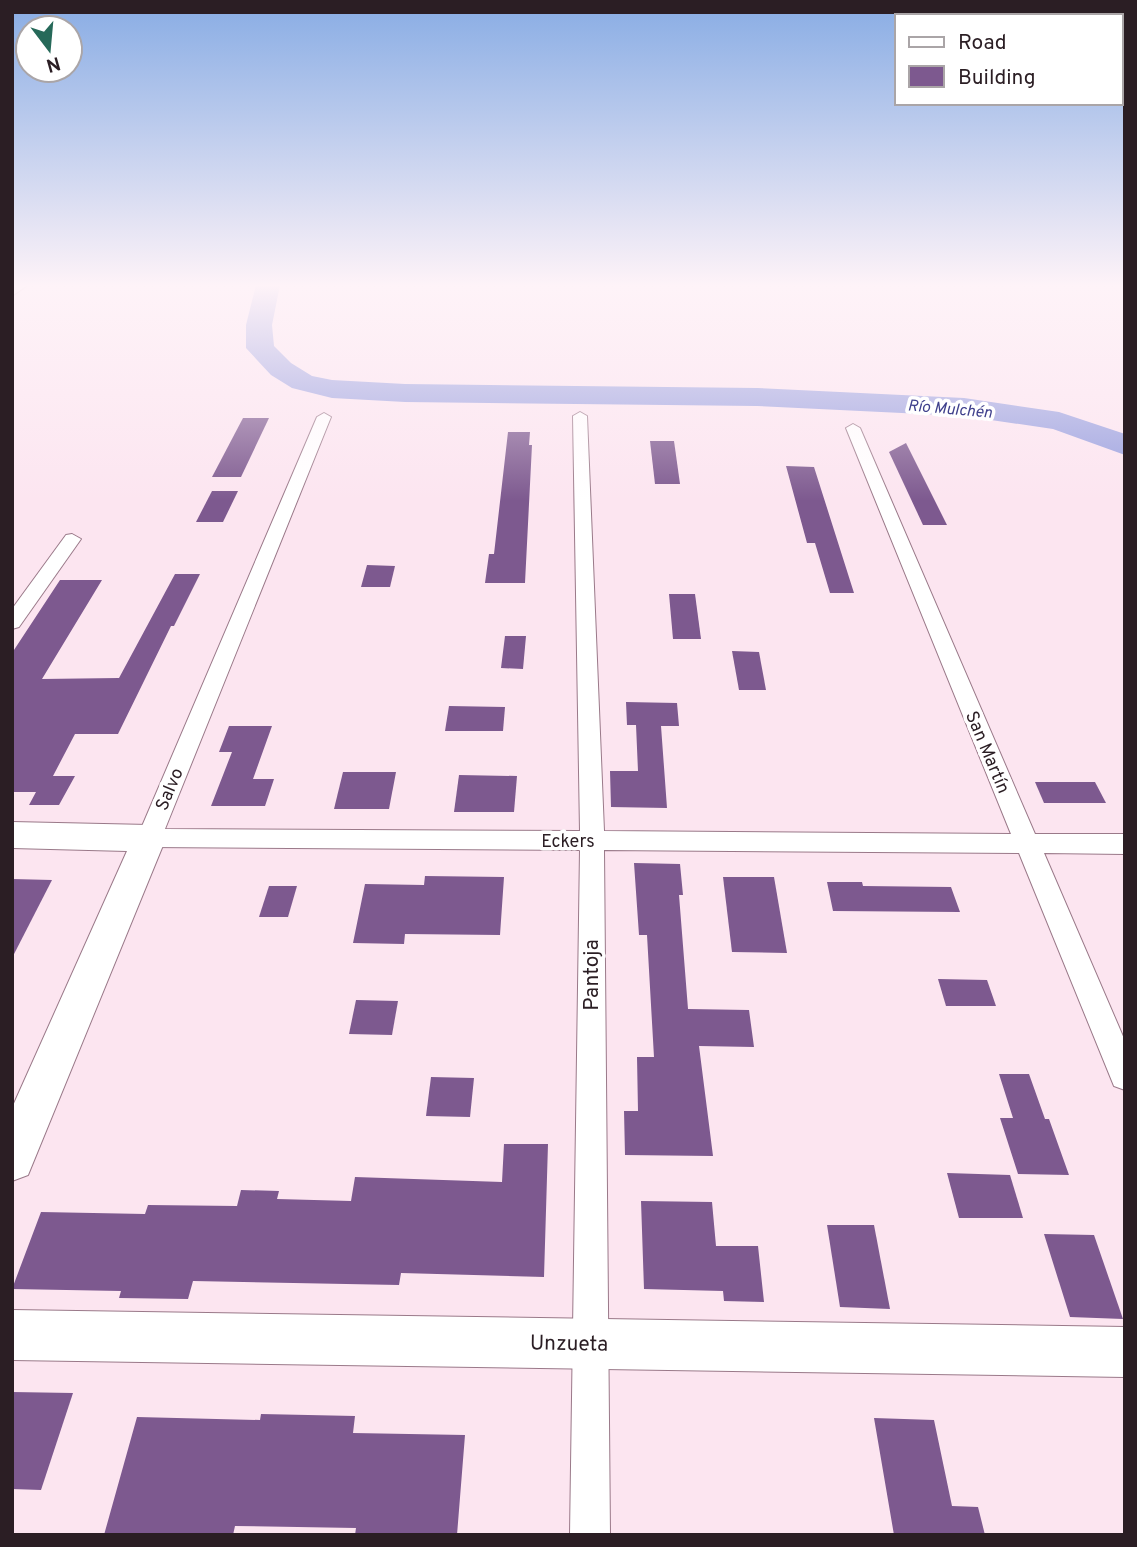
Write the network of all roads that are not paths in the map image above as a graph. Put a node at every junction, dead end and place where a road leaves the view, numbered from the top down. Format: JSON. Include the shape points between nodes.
{"nodes":[{"id":1,"x":580,"y":416,"type":"dead end"},
{"id":2,"x":324,"y":417,"type":"dead end"},
{"id":3,"x":853,"y":428,"type":"dead end"},
{"id":4,"x":72,"y":539,"type":"dead end"},
{"id":5,"x":12,"y":623,"type":"edge"},
{"id":6,"x":12,"y":835,"type":"edge"},
{"id":7,"x":149,"y":838,"type":"junction"},
{"id":8,"x":592,"y":841,"type":"junction"},
{"id":9,"x":1026,"y":843,"type":"junction"},
{"id":10,"x":1125,"y":844,"type":"edge"},
{"id":11,"x":1125,"y":1076,"type":"edge"},
{"id":12,"x":12,"y":1159,"type":"edge"},
{"id":13,"x":12,"y":1335,"type":"edge"},
{"id":14,"x":589,"y":1344,"type":"junction"},
{"id":15,"x":1125,"y":1352,"type":"edge"},
{"id":16,"x":590,"y":1535,"type":"edge"}],
"edges":[{"from":1,"to":8,"type":"street","name":"Pantoja"},
{"from":2,"to":7,"type":"street","name":"Salvo"},
{"from":3,"to":9,"type":"street","name":"San Martín"},
{"from":4,"to":5,"type":"street"},
{"from":6,"to":7,"type":"main road","name":"Eckers"},
{"from":7,"to":8,"type":"street","name":"Eckers"},
{"from":7,"to":12,"type":"main road","name":"Salvo"},
{"from":8,"to":9,"type":"street","name":"Eckers"},
{"from":8,"to":14,"type":"street","name":"Pantoja"},
{"from":9,"to":10,"type":"street","name":"Eckers"},
{"from":9,"to":11,"type":"street","name":"San Martín"},
{"from":13,"to":14,"type":"main road","name":"Unzueta"},
{"from":14,"to":15,"type":"main road","name":"Unzueta"},
{"from":14,"to":16,"type":"street","name":"Pantoja"}]}
